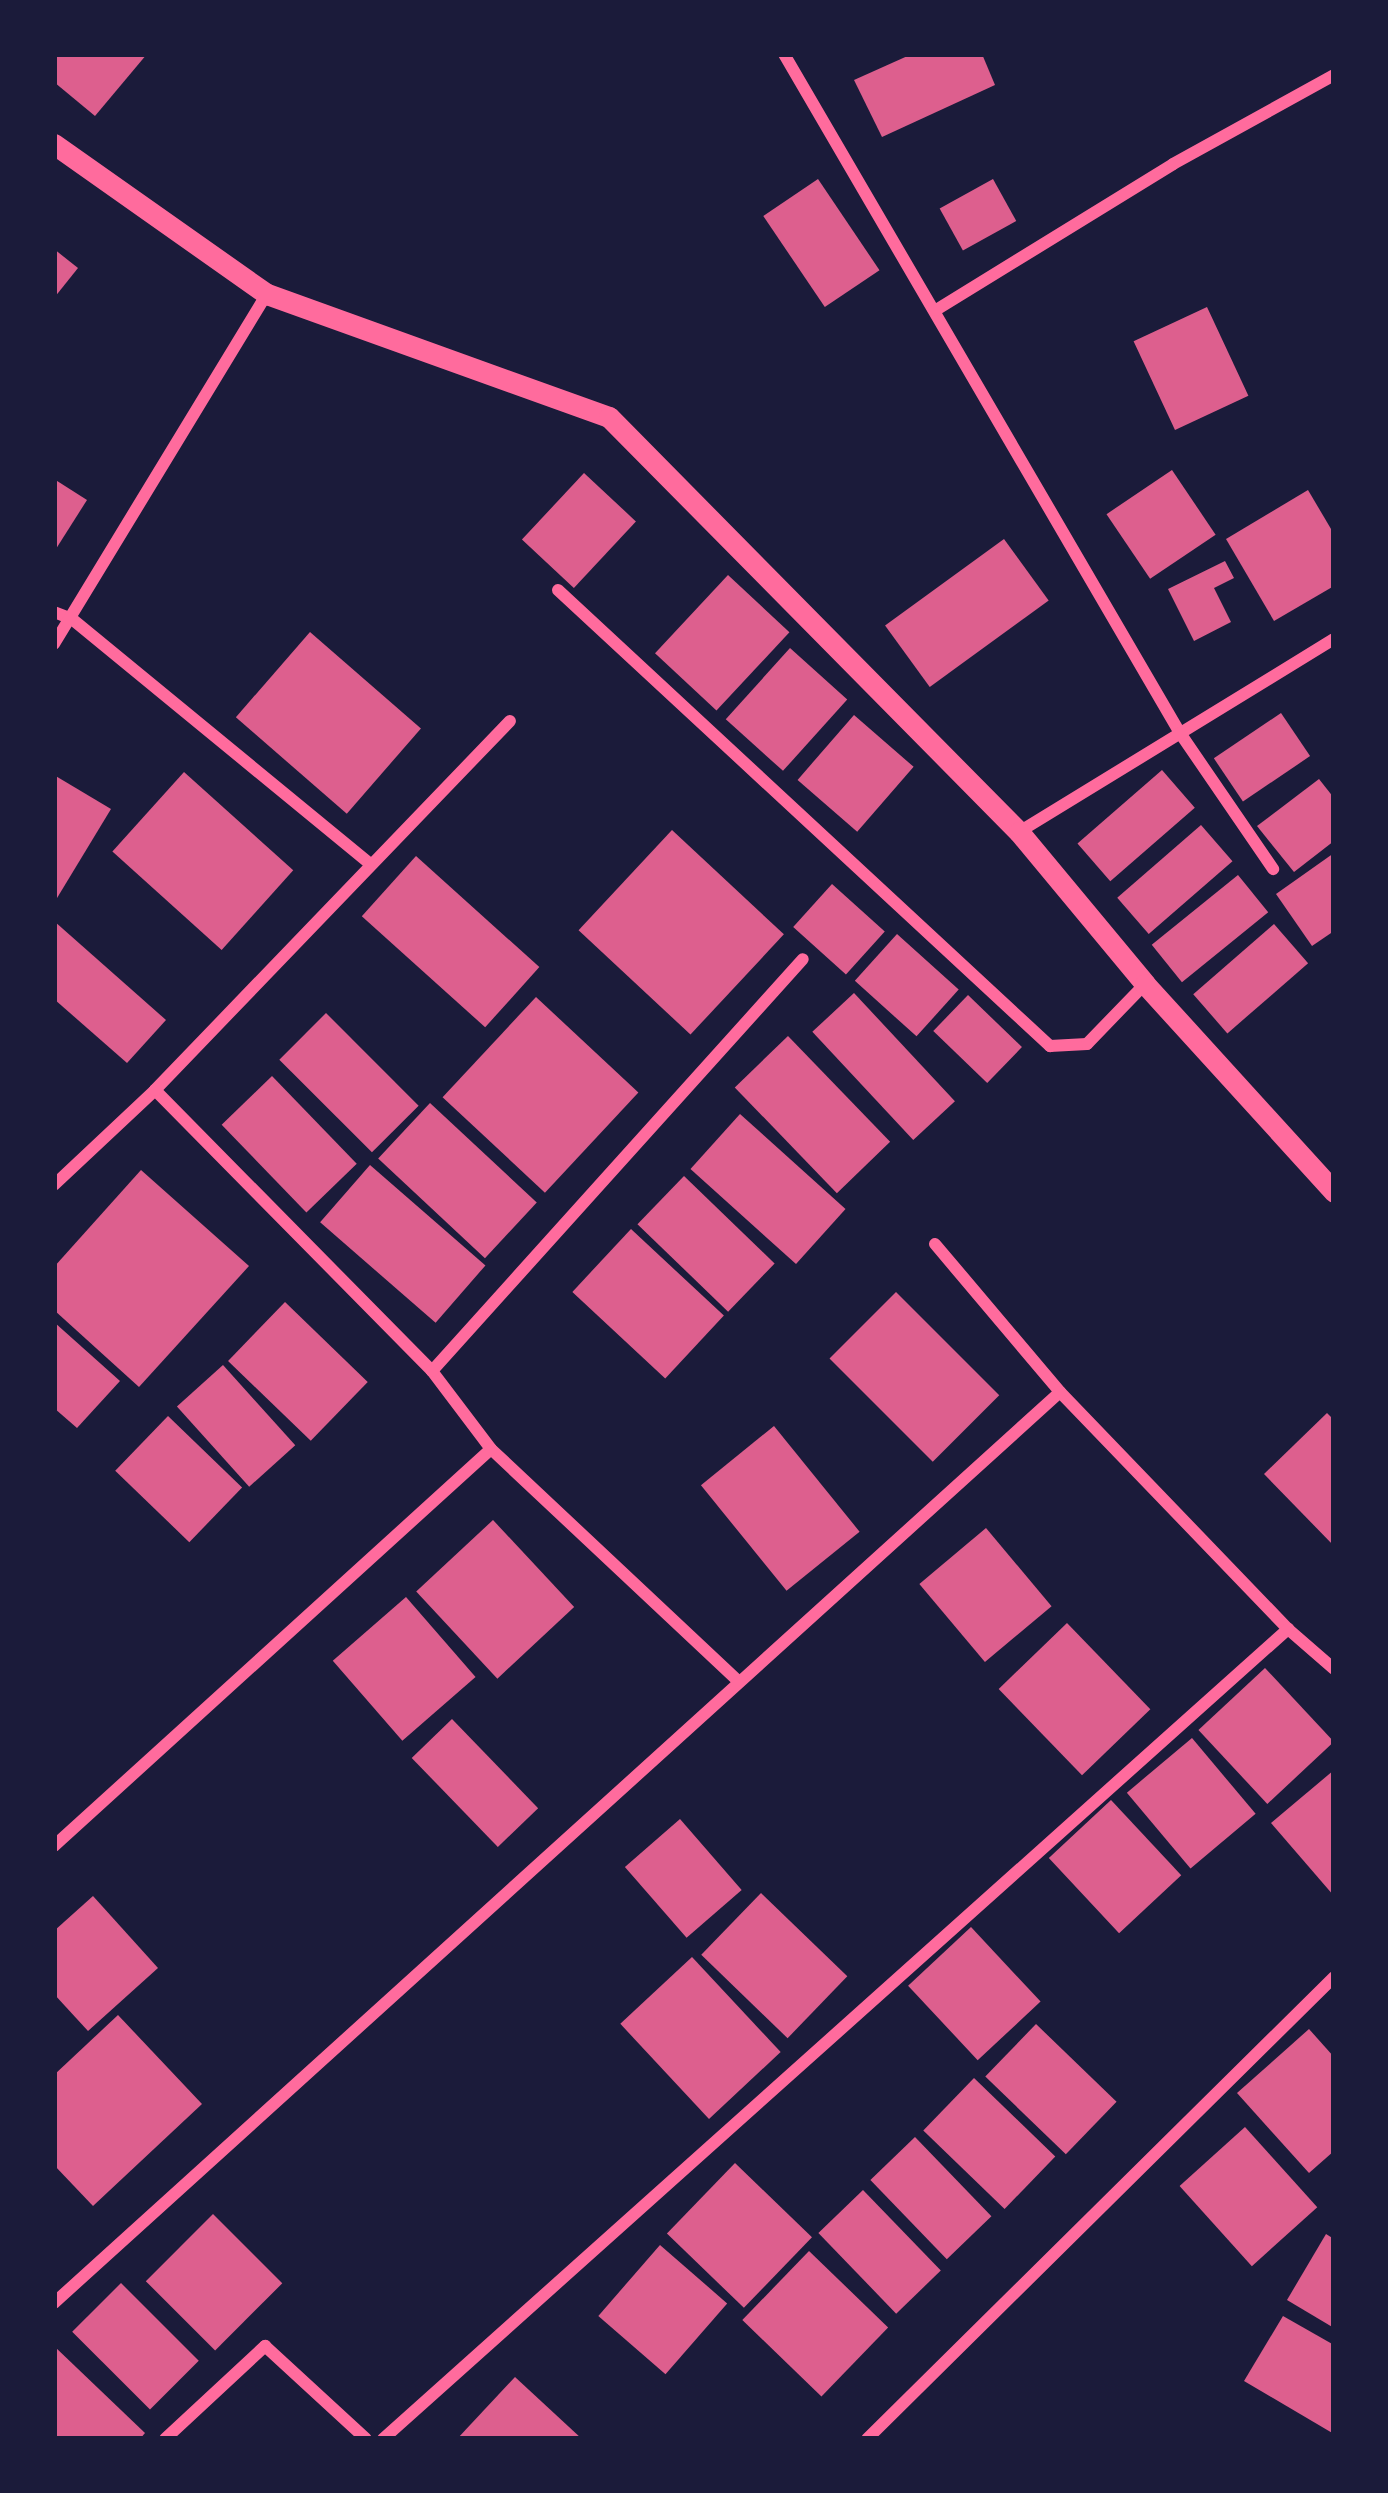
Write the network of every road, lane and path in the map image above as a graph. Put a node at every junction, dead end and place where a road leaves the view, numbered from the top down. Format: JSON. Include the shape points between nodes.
{"nodes":[{"id":1,"x":784,"y":54,"type":"edge"},
{"id":2,"x":1334,"y":75,"type":"edge"},
{"id":3,"x":54,"y":144,"type":"edge"},
{"id":4,"x":267,"y":294,"type":"junction"},
{"id":5,"x":935,"y":310,"type":"junction"},
{"id":6,"x":558,"y":590,"type":"dead end"},
{"id":7,"x":54,"y":612,"type":"edge"},
{"id":8,"x":72,"y":620,"type":"junction"},
{"id":9,"x":1334,"y":639,"type":"edge"},
{"id":10,"x":54,"y":644,"type":"edge"},
{"id":11,"x":510,"y":721,"type":"dead end"},
{"id":12,"x":1180,"y":733,"type":"junction"},
{"id":13,"x":1019,"y":832,"type":"junction"},
{"id":14,"x":371,"y":866,"type":"junction"},
{"id":15,"x":1273,"y":869,"type":"dead end"},
{"id":16,"x":803,"y":959,"type":"dead end"},
{"id":17,"x":1145,"y":984,"type":"junction"},
{"id":18,"x":155,"y":1090,"type":"junction"},
{"id":19,"x":54,"y":1185,"type":"edge"},
{"id":20,"x":1334,"y":1192,"type":"edge"},
{"id":21,"x":935,"y":1244,"type":"dead end"},
{"id":22,"x":432,"y":1371,"type":"junction"},
{"id":23,"x":1060,"y":1392,"type":"junction"},
{"id":24,"x":490,"y":1449,"type":"junction"},
{"id":25,"x":1288,"y":1629,"type":"junction"},
{"id":26,"x":1334,"y":1669,"type":"edge"},
{"id":27,"x":737,"y":1680,"type":"junction"},
{"id":28,"x":54,"y":1846,"type":"edge"},
{"id":29,"x":1334,"y":1977,"type":"edge"},
{"id":30,"x":54,"y":2303,"type":"edge"},
{"id":31,"x":165,"y":2439,"type":"edge"},
{"id":32,"x":366,"y":2439,"type":"edge"},
{"id":33,"x":383,"y":2439,"type":"edge"},
{"id":34,"x":867,"y":2439,"type":"edge"}],
"edges":[{"from":1,"to":5,"type":"street"},
{"from":2,"to":5,"type":"street"},
{"from":3,"to":4,"type":"street"},
{"from":4,"to":8,"type":"street"},
{"from":4,"to":13,"type":"street","via":[[609,417]]},
{"from":5,"to":12,"type":"street"},
{"from":6,"to":17,"type":"street","via":[[1050,1046],[1088,1044]]},
{"from":7,"to":8,"type":"street"},
{"from":8,"to":10,"type":"street"},
{"from":8,"to":14,"type":"street"},
{"from":9,"to":12,"type":"street"},
{"from":11,"to":14,"type":"street"},
{"from":12,"to":13,"type":"street"},
{"from":12,"to":15,"type":"street"},
{"from":13,"to":17,"type":"street"},
{"from":14,"to":18,"type":"street"},
{"from":16,"to":22,"type":"street"},
{"from":17,"to":20,"type":"street"},
{"from":18,"to":19,"type":"street"},
{"from":18,"to":22,"type":"street"},
{"from":21,"to":23,"type":"street"},
{"from":22,"to":24,"type":"street"},
{"from":23,"to":25,"type":"street"},
{"from":23,"to":27,"type":"street"},
{"from":24,"to":27,"type":"street"},
{"from":24,"to":28,"type":"street"},
{"from":25,"to":26,"type":"street"},
{"from":25,"to":33,"type":"street"},
{"from":27,"to":30,"type":"street"},
{"from":29,"to":34,"type":"street"},
{"from":31,"to":32,"type":"street","via":[[265,2346]]}]}
